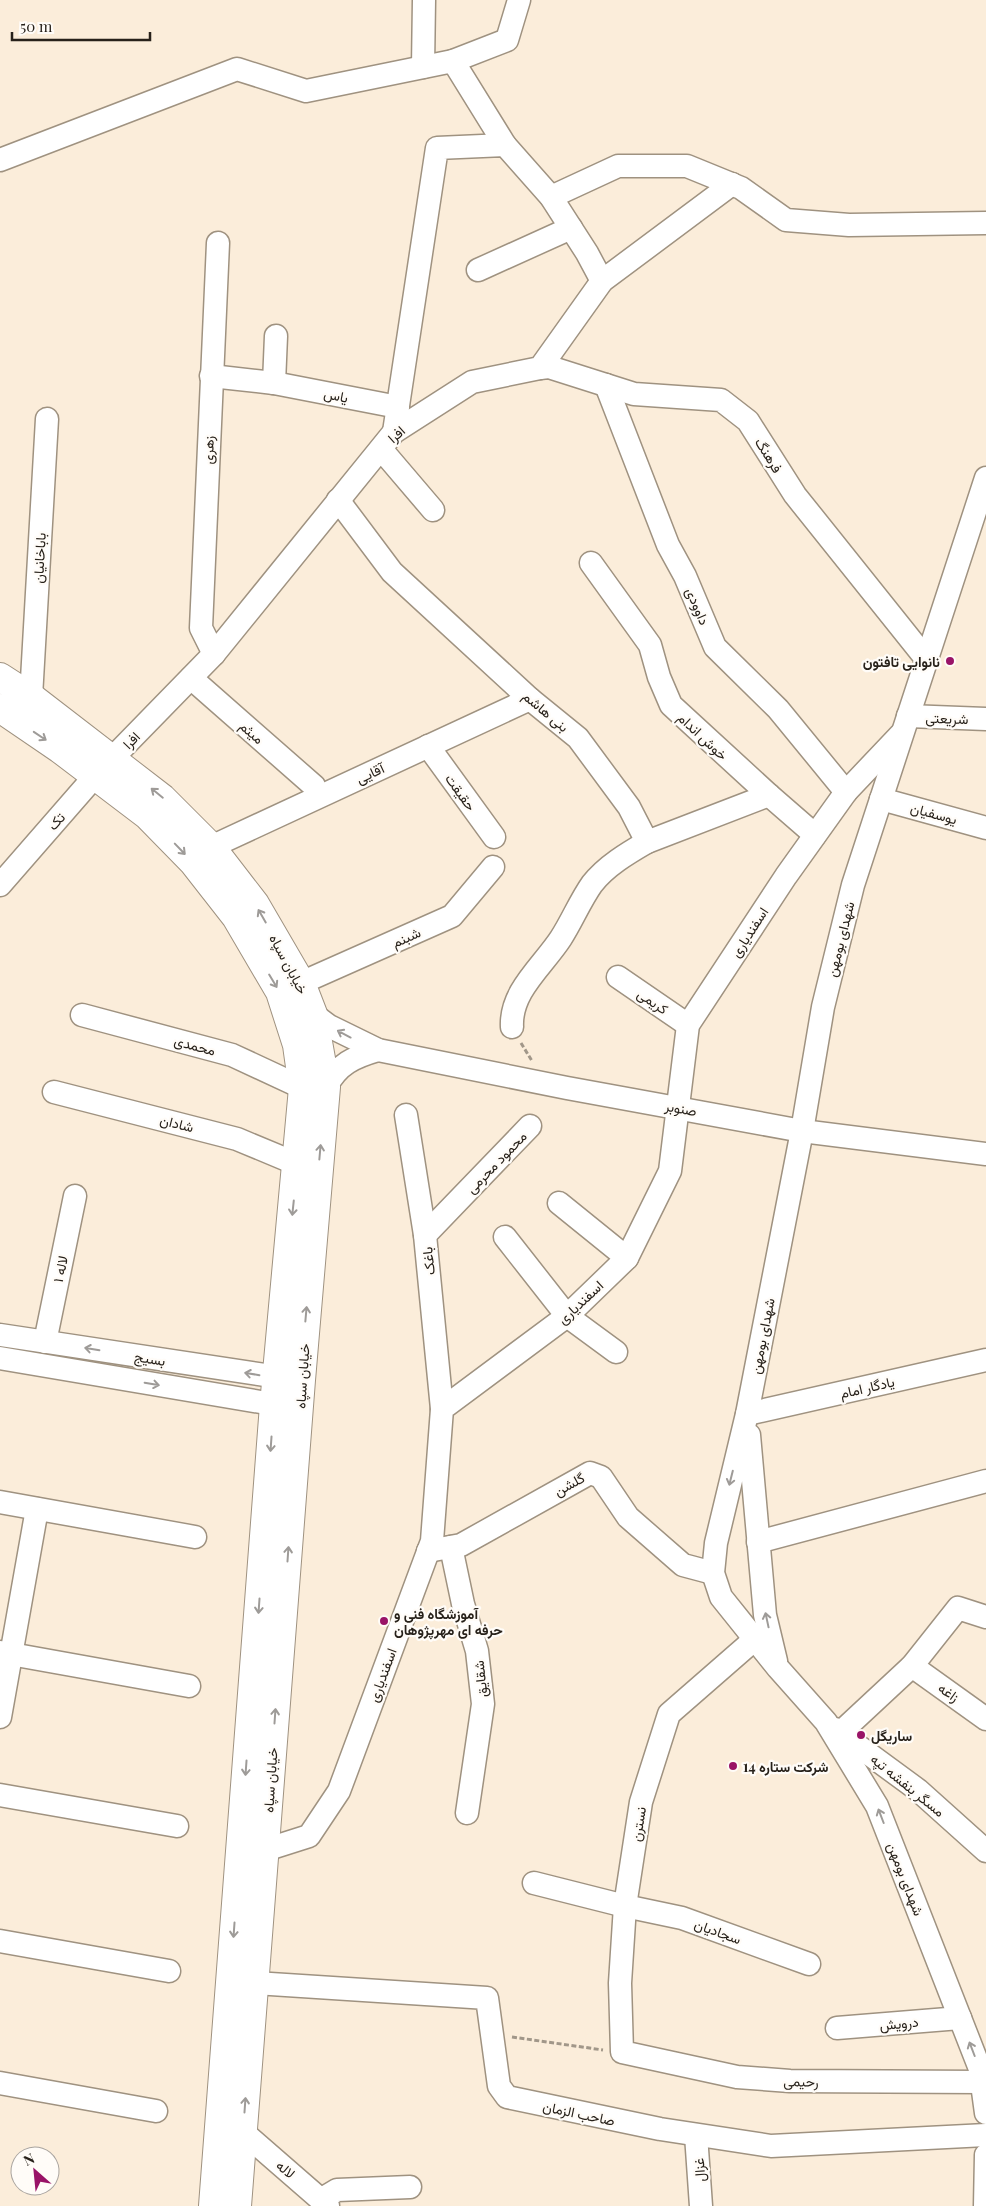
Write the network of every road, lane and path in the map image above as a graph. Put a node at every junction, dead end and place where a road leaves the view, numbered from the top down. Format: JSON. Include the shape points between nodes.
{"nodes":[{"id":1,"x":424,"y":0,"type":"edge"},
{"id":2,"x":519,"y":0,"type":"edge"},
{"id":3,"x":453,"y":61,"type":"junction"},
{"id":4,"x":424,"y":67,"type":"junction"},
{"id":5,"x":505,"y":145,"type":"junction"},
{"id":6,"x":0,"y":160,"type":"edge"},
{"id":7,"x":732,"y":184,"type":"junction"},
{"id":8,"x":551,"y":197,"type":"junction"},
{"id":9,"x":986,"y":223,"type":"edge"},
{"id":10,"x":571,"y":228,"type":"junction"},
{"id":11,"x":218,"y":243,"type":"dead end"},
{"id":12,"x":478,"y":270,"type":"dead end"},
{"id":13,"x":602,"y":281,"type":"junction"},
{"id":14,"x":276,"y":336,"type":"dead end"},
{"id":15,"x":540,"y":368,"type":"junction"},
{"id":16,"x":211,"y":376,"type":"junction"},
{"id":17,"x":274,"y":383,"type":"junction"},
{"id":18,"x":606,"y":385,"type":"junction"},
{"id":19,"x":398,"y":407,"type":"junction"},
{"id":20,"x":47,"y":419,"type":"dead end"},
{"id":21,"x":387,"y":440,"type":"junction"},
{"id":22,"x":986,"y":478,"type":"edge"},
{"id":23,"x":338,"y":500,"type":"junction"},
{"id":24,"x":433,"y":510,"type":"dead end"},
{"id":25,"x":979,"y":527,"type":"edge"},
{"id":26,"x":592,"y":563,"type":"dead end"},
{"id":27,"x":214,"y":654,"type":"junction"},
{"id":28,"x":927,"y":660,"type":"junction"},
{"id":29,"x":0,"y":677,"type":"edge"},
{"id":30,"x":191,"y":678,"type":"junction"},
{"id":31,"x":31,"y":698,"type":"junction"},
{"id":32,"x":530,"y":699,"type":"junction"},
{"id":33,"x":0,"y":708,"type":"edge"},
{"id":34,"x":986,"y":718,"type":"edge"},
{"id":35,"x":906,"y":723,"type":"junction"},
{"id":36,"x":428,"y":746,"type":"junction"},
{"id":37,"x":104,"y":767,"type":"junction"},
{"id":38,"x":314,"y":786,"type":"dead end"},
{"id":39,"x":846,"y":792,"type":"junction"},
{"id":40,"x":769,"y":795,"type":"junction"},
{"id":41,"x":881,"y":799,"type":"junction"},
{"id":42,"x":986,"y":828,"type":"edge"},
{"id":43,"x":815,"y":834,"type":"junction"},
{"id":44,"x":494,"y":837,"type":"dead end"},
{"id":45,"x":647,"y":842,"type":"junction"},
{"id":46,"x":210,"y":847,"type":"junction"},
{"id":47,"x":493,"y":868,"type":"dead end"},
{"id":48,"x":0,"y":885,"type":"edge"},
{"id":49,"x":618,"y":977,"type":"dead end"},
{"id":50,"x":301,"y":983,"type":"junction"},
{"id":51,"x":313,"y":1014,"type":"junction"},
{"id":52,"x":82,"y":1015,"type":"dead end"},
{"id":53,"x":688,"y":1025,"type":"junction"},
{"id":54,"x":512,"y":1027,"type":"joint"},
{"id":55,"x":378,"y":1050,"type":"junction"},
{"id":56,"x":544,"y":1083,"type":"junction"},
{"id":57,"x":315,"y":1088,"type":"junction"},
{"id":58,"x":54,"y":1092,"type":"dead end"},
{"id":59,"x":679,"y":1107,"type":"junction"},
{"id":60,"x":406,"y":1115,"type":"dead end"},
{"id":61,"x":530,"y":1126,"type":"dead end"},
{"id":62,"x":802,"y":1131,"type":"junction"},
{"id":63,"x":986,"y":1154,"type":"edge"},
{"id":64,"x":297,"y":1164,"type":"junction"},
{"id":65,"x":75,"y":1196,"type":"dead end"},
{"id":66,"x":559,"y":1203,"type":"dead end"},
{"id":67,"x":425,"y":1236,"type":"junction"},
{"id":68,"x":506,"y":1237,"type":"dead end"},
{"id":69,"x":626,"y":1258,"type":"junction"},
{"id":70,"x":567,"y":1316,"type":"junction"},
{"id":71,"x":0,"y":1335,"type":"edge"},
{"id":72,"x":45,"y":1342,"type":"junction"},
{"id":73,"x":616,"y":1352,"type":"dead end"},
{"id":74,"x":0,"y":1358,"type":"edge"},
{"id":75,"x":986,"y":1360,"type":"edge"},
{"id":76,"x":289,"y":1379,"type":"junction"},
{"id":77,"x":286,"y":1407,"type":"junction"},
{"id":78,"x":442,"y":1409,"type":"junction"},
{"id":79,"x":747,"y":1414,"type":"junction"},
{"id":80,"x":986,"y":1481,"type":"edge"},
{"id":81,"x":0,"y":1502,"type":"edge"},
{"id":82,"x":38,"y":1509,"type":"junction"},
{"id":83,"x":195,"y":1537,"type":"dead end"},
{"id":84,"x":758,"y":1542,"type":"junction"},
{"id":85,"x":450,"y":1547,"type":"junction"},
{"id":86,"x":428,"y":1551,"type":"junction"},
{"id":87,"x":712,"y":1573,"type":"junction"},
{"id":88,"x":986,"y":1616,"type":"edge"},
{"id":89,"x":755,"y":1639,"type":"junction"},
{"id":90,"x":6,"y":1653,"type":"edge"},
{"id":91,"x":912,"y":1666,"type":"junction"},
{"id":92,"x":778,"y":1668,"type":"junction"},
{"id":93,"x":189,"y":1686,"type":"dead end"},
{"id":94,"x":0,"y":1717,"type":"edge"},
{"id":95,"x":986,"y":1719,"type":"edge"},
{"id":96,"x":833,"y":1727,"type":"junction"},
{"id":97,"x":0,"y":1795,"type":"edge"},
{"id":98,"x":467,"y":1813,"type":"dead end"},
{"id":99,"x":177,"y":1826,"type":"dead end"},
{"id":100,"x":265,"y":1850,"type":"junction"},
{"id":101,"x":986,"y":1851,"type":"edge"},
{"id":102,"x":534,"y":1883,"type":"dead end"},
{"id":103,"x":624,"y":1906,"type":"junction"},
{"id":104,"x":0,"y":1941,"type":"edge"},
{"id":105,"x":809,"y":1964,"type":"dead end"},
{"id":106,"x":169,"y":1971,"type":"dead end"},
{"id":107,"x":254,"y":1983,"type":"junction"},
{"id":108,"x":960,"y":2018,"type":"junction"},
{"id":109,"x":837,"y":2028,"type":"dead end"},
{"id":110,"x":492,"y":2034,"type":"junction"},
{"id":111,"x":622,"y":2052,"type":"junction"},
{"id":112,"x":982,"y":2082,"type":"junction"},
{"id":113,"x":0,"y":2083,"type":"edge"},
{"id":114,"x":156,"y":2111,"type":"dead end"},
{"id":115,"x":986,"y":2113,"type":"edge"},
{"id":116,"x":243,"y":2132,"type":"junction"},
{"id":117,"x":696,"y":2135,"type":"junction"},
{"id":118,"x":986,"y":2136,"type":"edge"},
{"id":119,"x":986,"y":2154,"type":"edge"},
{"id":120,"x":410,"y":2187,"type":"dead end"},
{"id":121,"x":325,"y":2202,"type":"edge"},
{"id":122,"x":213,"y":2206,"type":"edge"},
{"id":123,"x":237,"y":2206,"type":"edge"},
{"id":124,"x":701,"y":2206,"type":"edge"},
{"id":125,"x":985,"y":2206,"type":"edge"}],
"edges":[{"from":1,"to":4,"type":"street"},
{"from":2,"to":3,"type":"street","via":[[507,40]]},
{"from":3,"to":4,"type":"street"},
{"from":3,"to":5,"type":"street"},
{"from":4,"to":6,"type":"street","via":[[306,91],[237,69]]},
{"from":5,"to":8,"type":"street"},
{"from":5,"to":19,"type":"street","via":[[437,148]]},
{"from":7,"to":8,"type":"street","via":[[687,166],[618,166]]},
{"from":7,"to":9,"type":"street","via":[[786,220],[849,226]]},
{"from":7,"to":13,"type":"street"},
{"from":8,"to":10,"type":"street"},
{"from":10,"to":12,"type":"street"},
{"from":10,"to":13,"type":"street"},
{"from":11,"to":16,"type":"street","name":"زهری"},
{"from":13,"to":15,"type":"street"},
{"from":14,"to":17,"type":"street"},
{"from":15,"to":18,"type":"street","name":"فرهنگ","via":[[549,367]]},
{"from":15,"to":21,"type":"street","name":"افرا","via":[[472,382]]},
{"from":16,"to":17,"type":"street","name":"یاس"},
{"from":16,"to":27,"type":"street","name":"زهری","via":[[201,628]]},
{"from":17,"to":19,"type":"street","name":"یاس"},
{"from":18,"to":28,"type":"street","name":"فرهنگ","via":[[634,394],[721,400],[748,421],[795,495]]},
{"from":18,"to":39,"type":"street","name":"داوودی","via":[[668,545],[715,647],[778,709]]},
{"from":19,"to":21,"type":"street"},
{"from":20,"to":31,"type":"street","name":"باباخانیان"},
{"from":21,"to":23,"type":"street","name":"افرا"},
{"from":21,"to":24,"type":"street"},
{"from":22,"to":25,"type":"street","name":"شهدای بومهن"},
{"from":23,"to":27,"type":"street","name":"افرا"},
{"from":23,"to":32,"type":"street","name":"بنی هاشم","via":[[392,572]]},
{"from":25,"to":28,"type":"street","name":"شهدای بومهن"},
{"from":26,"to":40,"type":"street","name":"خوش اندام","via":[[650,645],[671,706]]},
{"from":27,"to":30,"type":"street","name":"افرا"},
{"from":28,"to":35,"type":"street","name":"شهدای بومهن"},
{"from":29,"to":31,"type":"main road","name":"خیابان سپاه"},
{"from":30,"to":37,"type":"street","name":"افرا"},
{"from":30,"to":38,"type":"street","name":"میثم"},
{"from":31,"to":37,"type":"main road","name":"خیابان سپاه"},
{"from":32,"to":36,"type":"street","name":"آقایی"},
{"from":32,"to":45,"type":"street","name":"بنی هاشم","via":[[578,738],[628,808]]},
{"from":33,"to":37,"type":"main road","name":"خیابان سپاه","one_way":true,"via":[[60,749]]},
{"from":34,"to":35,"type":"street","name":"شریعتی"},
{"from":35,"to":39,"type":"street","name":"اسفندیاری"},
{"from":35,"to":41,"type":"street","name":"شهدای بومهن"},
{"from":36,"to":44,"type":"street","name":"حقیقت"},
{"from":36,"to":46,"type":"street","name":"آقایی"},
{"from":46,"to":37,"type":"main road","name":"خیابان سپاه","one_way":true,"via":[[162,798]]},
{"from":37,"to":48,"type":"street","name":"تک"},
{"from":37,"to":57,"type":"main road","name":"خیابان سپاه","one_way":true,"via":[[193,862],[236,917],[280,992]]},
{"from":39,"to":43,"type":"street","name":"اسفندیاری"},
{"from":40,"to":43,"type":"street","name":"خوش اندام"},
{"from":40,"to":45,"type":"street"},
{"from":41,"to":42,"type":"street","name":"یوسفیان"},
{"from":41,"to":62,"type":"street","name":"شهدای بومهن","via":[[853,885],[823,1007]]},
{"from":43,"to":53,"type":"street","name":"اسفندیاری"},
{"from":45,"to":54,"type":"street","via":[[621,857],[593,884],[561,939],[519,994],[512,1013]]},
{"from":50,"to":46,"type":"main road","name":"خیابان سپاه","one_way":true,"via":[[255,904]]},
{"from":47,"to":50,"type":"street","name":"شبنم","via":[[452,916]]},
{"from":49,"to":53,"type":"street","name":"کریمی"},
{"from":50,"to":51,"type":"main road","name":"خیابان سپاه"},
{"from":55,"to":51,"type":"street","name":"صنوبر","one_way":true,"via":[[329,1026]]},
{"from":51,"to":57,"type":"main road","name":"خیابان سپاه"},
{"from":52,"to":57,"type":"street","name":"محمدی","via":[[232,1056]]},
{"from":53,"to":59,"type":"street","name":"اسفندیاری"},
{"from":54,"to":56,"type":"path"},
{"from":55,"to":56,"type":"street","name":"صنوبر"},
{"from":55,"to":57,"type":"street","via":[[347,1061]]},
{"from":56,"to":59,"type":"street","name":"صنوبر"},
{"from":57,"to":64,"type":"main road","name":"خیابان سپاه"},
{"from":76,"to":57,"type":"main road","name":"خیابان سپاه","one_way":true},
{"from":58,"to":64,"type":"street","name":"شادان","via":[[237,1139]]},
{"from":59,"to":62,"type":"street","name":"صنوبر"},
{"from":59,"to":69,"type":"street","name":"اسفندیاری","via":[[670,1171]]},
{"from":60,"to":67,"type":"street","name":"باغک"},
{"from":61,"to":67,"type":"street","name":"محمود محرمی"},
{"from":62,"to":63,"type":"street","name":"صنوبر"},
{"from":62,"to":79,"type":"street","name":"شهدای بومهن"},
{"from":64,"to":76,"type":"main road","name":"خیابان سپاه","one_way":true},
{"from":65,"to":72,"type":"street","name":"لاله ۱"},
{"from":66,"to":69,"type":"street"},
{"from":67,"to":78,"type":"street","name":"باغک"},
{"from":68,"to":70,"type":"street"},
{"from":69,"to":70,"type":"street","name":"اسفندیاری"},
{"from":70,"to":73,"type":"street"},
{"from":70,"to":78,"type":"street","name":"اسفندیاری"},
{"from":71,"to":72,"type":"street","name":"بسیج"},
{"from":76,"to":72,"type":"street","name":"بسیج","one_way":true},
{"from":74,"to":77,"type":"street","name":"بسیج","one_way":true},
{"from":75,"to":79,"type":"street","name":"یادگار امام"},
{"from":76,"to":77,"type":"main road","name":"خیابان سپاه"},
{"from":100,"to":77,"type":"main road","name":"خیابان سپاه","one_way":true},
{"from":77,"to":122,"type":"main road","name":"خیابان سپاه","one_way":true},
{"from":78,"to":86,"type":"street","name":"اسفندیاری","via":[[432,1541]]},
{"from":79,"to":84,"type":"street"},
{"from":79,"to":87,"type":"street","one_way":true,"via":[[716,1543]]},
{"from":80,"to":84,"type":"street"},
{"from":81,"to":82,"type":"street"},
{"from":82,"to":83,"type":"street"},
{"from":82,"to":90,"type":"street"},
{"from":92,"to":84,"type":"street","one_way":true,"via":[[765,1615]]},
{"from":85,"to":86,"type":"street","name":"گلشن"},
{"from":85,"to":87,"type":"street","name":"گلشن","via":[[461,1545],[590,1473],[601,1478],[628,1517],[683,1565]]},
{"from":85,"to":98,"type":"street","name":"شقایق","via":[[477,1651],[483,1704]]},
{"from":86,"to":100,"type":"street","name":"اسفندیاری","via":[[339,1791],[309,1836]]},
{"from":87,"to":89,"type":"street","name":"شهدای بومهن","via":[[721,1597]]},
{"from":88,"to":91,"type":"street","via":[[958,1608]]},
{"from":89,"to":92,"type":"street","name":"شهدای بومهن"},
{"from":89,"to":103,"type":"street","name":"نسترن","via":[[669,1714],[641,1802]]},
{"from":90,"to":93,"type":"street"},
{"from":90,"to":94,"type":"street"},
{"from":91,"to":95,"type":"street","name":"زاغه"},
{"from":91,"to":96,"type":"street"},
{"from":92,"to":96,"type":"street","name":"شهدای بومهن"},
{"from":96,"to":101,"type":"street","name":"مسگر بنفشه تپه","via":[[918,1790]]},
{"from":108,"to":96,"type":"street","name":"شهدای بومهن","one_way":true,"via":[[877,1806]]},
{"from":97,"to":99,"type":"street"},
{"from":100,"to":107,"type":"main road","name":"خیابان سپاه"},
{"from":102,"to":103,"type":"street","name":"سجادیان"},
{"from":103,"to":105,"type":"street","name":"سجادیان","via":[[682,1918]]},
{"from":103,"to":111,"type":"street","name":"نسترن","via":[[620,1983]]},
{"from":104,"to":106,"type":"street"},
{"from":107,"to":110,"type":"street","name":"صاحب الزمان","via":[[487,1998]]},
{"from":116,"to":107,"type":"main road","name":"خیابان سپاه","one_way":true},
{"from":108,"to":109,"type":"street","name":"درویش"},
{"from":112,"to":108,"type":"street","name":"شهدای بومهن","one_way":true,"via":[[980,2068]]},
{"from":110,"to":111,"type":"path"},
{"from":110,"to":117,"type":"street","name":"صاحب الزمان","via":[[499,2086],[507,2097]]},
{"from":111,"to":112,"type":"street","name":"رحیمی","via":[[736,2077],[790,2081]]},
{"from":112,"to":115,"type":"street","name":"شهدای بومهن"},
{"from":113,"to":114,"type":"street"},
{"from":116,"to":121,"type":"street","name":"لاله"},
{"from":116,"to":123,"type":"main road","name":"خیابان سپاه"},
{"from":117,"to":118,"type":"street","name":"صاحب الزمان","via":[[771,2146]]},
{"from":117,"to":124,"type":"street","name":"غزال"},
{"from":119,"to":125,"type":"street"},
{"from":120,"to":121,"type":"street","via":[[337,2190]]}]}
